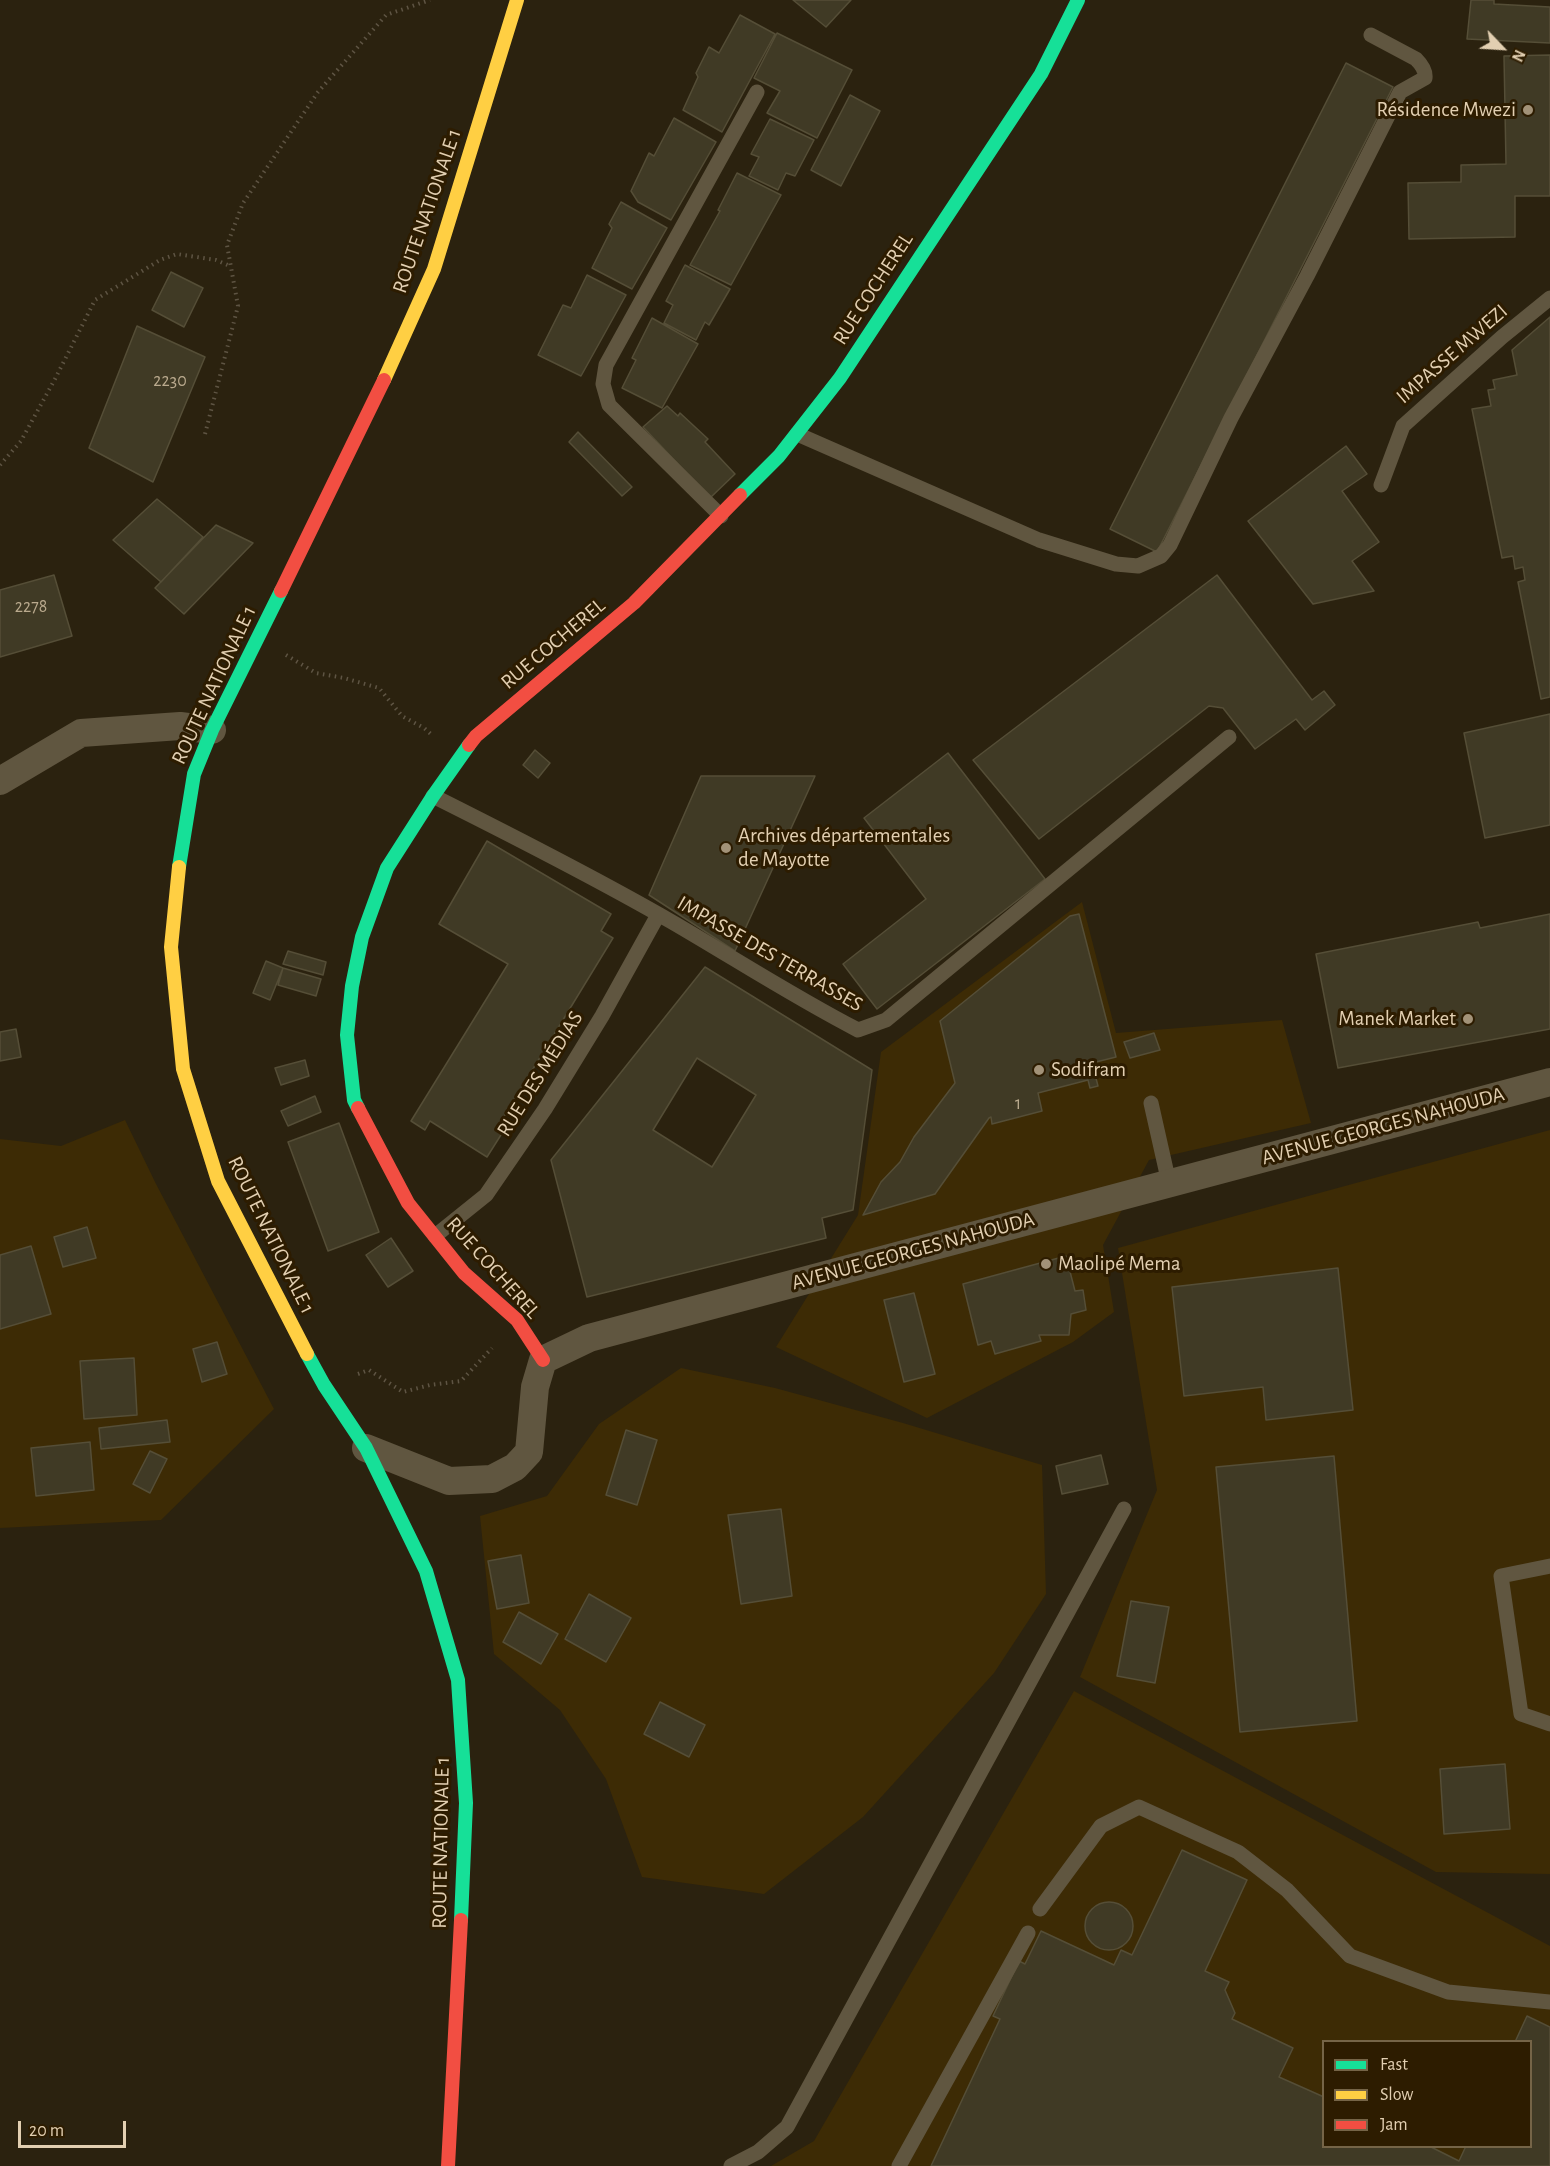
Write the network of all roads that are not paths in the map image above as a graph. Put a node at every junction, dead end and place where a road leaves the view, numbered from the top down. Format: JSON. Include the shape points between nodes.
{"nodes":[{"id":1,"x":517,"y":0,"type":"edge"},
{"id":2,"x":1078,"y":0,"type":"edge"},
{"id":3,"x":1371,"y":35,"type":"dead end"},
{"id":4,"x":757,"y":92,"type":"dead end"},
{"id":5,"x":1550,"y":298,"type":"edge"},
{"id":6,"x":797,"y":434,"type":"junction"},
{"id":7,"x":1382,"y":485,"type":"dead end"},
{"id":8,"x":721,"y":516,"type":"junction"},
{"id":9,"x":212,"y":730,"type":"junction"},
{"id":10,"x":1229,"y":737,"type":"dead end"},
{"id":11,"x":0,"y":781,"type":"edge"},
{"id":12,"x":433,"y":796,"type":"junction"},
{"id":13,"x":658,"y":915,"type":"junction"},
{"id":14,"x":1550,"y":1082,"type":"edge"},
{"id":15,"x":1151,"y":1103,"type":"dead end"},
{"id":16,"x":1168,"y":1183,"type":"junction"},
{"id":17,"x":435,"y":1236,"type":"junction"},
{"id":18,"x":543,"y":1360,"type":"junction"},
{"id":19,"x":366,"y":1448,"type":"junction"},
{"id":20,"x":1124,"y":1509,"type":"dead end"},
{"id":21,"x":1550,"y":1566,"type":"edge"},
{"id":22,"x":1550,"y":1724,"type":"edge"},
{"id":23,"x":1040,"y":1909,"type":"dead end"},
{"id":24,"x":1028,"y":1934,"type":"dead end"},
{"id":25,"x":1550,"y":2002,"type":"edge"},
{"id":26,"x":448,"y":2165,"type":"edge"},
{"id":27,"x":731,"y":2166,"type":"edge"},
{"id":28,"x":898,"y":2166,"type":"edge"}],
"edges":[{"from":1,"to":9,"type":"main road","name":"ROUTE NATIONALE 1","via":[[434,269],[362,428]]},
{"from":2,"to":6,"type":"main road","name":"RUE COCHEREL","via":[[1041,74],[840,378]]},
{"from":3,"to":6,"type":"lane","via":[[1410,54],[1422,65],[1425,78],[1400,92],[1231,418],[1170,545],[1161,555],[1138,566],[1116,564],[1039,540]]},
{"from":4,"to":8,"type":"lane","via":[[606,365],[603,384],[609,405]]},
{"from":5,"to":7,"type":"lane","name":"IMPASSE MWEZI","via":[[1403,426]]},
{"from":6,"to":8,"type":"main road","name":"RUE COCHEREL"},
{"from":8,"to":12,"type":"main road","name":"RUE COCHEREL","via":[[634,603],[476,736]]},
{"from":9,"to":11,"type":"street","via":[[180,726],[81,733]]},
{"from":9,"to":19,"type":"main road","name":"ROUTE NATIONALE 1","via":[[194,774],[181,849],[171,947],[183,1070],[218,1181],[295,1334]]},
{"from":10,"to":13,"type":"lane","name":"IMPASSE DES TERRASSES","via":[[886,1020],[858,1030]]},
{"from":12,"to":13,"type":"lane","name":"IMPASSE DES TERRASSES"},
{"from":12,"to":17,"type":"main road","name":"RUE COCHEREL","via":[[387,868],[362,937],[347,1035],[354,1100],[408,1203]]},
{"from":13,"to":17,"type":"lane","name":"RUE DES MÉDIAS","via":[[545,1109],[486,1195]]},
{"from":14,"to":16,"type":"street","name":"AVENUE GEORGES NAHOUDA"},
{"from":15,"to":16,"type":"lane"},
{"from":16,"to":18,"type":"street","name":"AVENUE GEORGES NAHOUDA","via":[[589,1338]]},
{"from":17,"to":18,"type":"main road","name":"RUE COCHEREL","via":[[464,1273],[517,1320]]},
{"from":18,"to":19,"type":"street","via":[[535,1387],[529,1452],[515,1467],[492,1479],[449,1481]]},
{"from":19,"to":26,"type":"main road","name":"ROUTE NATIONALE 1","via":[[426,1571],[458,1680],[466,1803]]},
{"from":20,"to":27,"type":"lane","via":[[787,2127],[758,2152]]},
{"from":21,"to":22,"type":"lane","via":[[1501,1576],[1521,1713]]},
{"from":23,"to":25,"type":"lane","via":[[1101,1826],[1139,1807],[1238,1852],[1287,1890],[1350,1956],[1448,1992]]},
{"from":24,"to":28,"type":"lane"}]}
